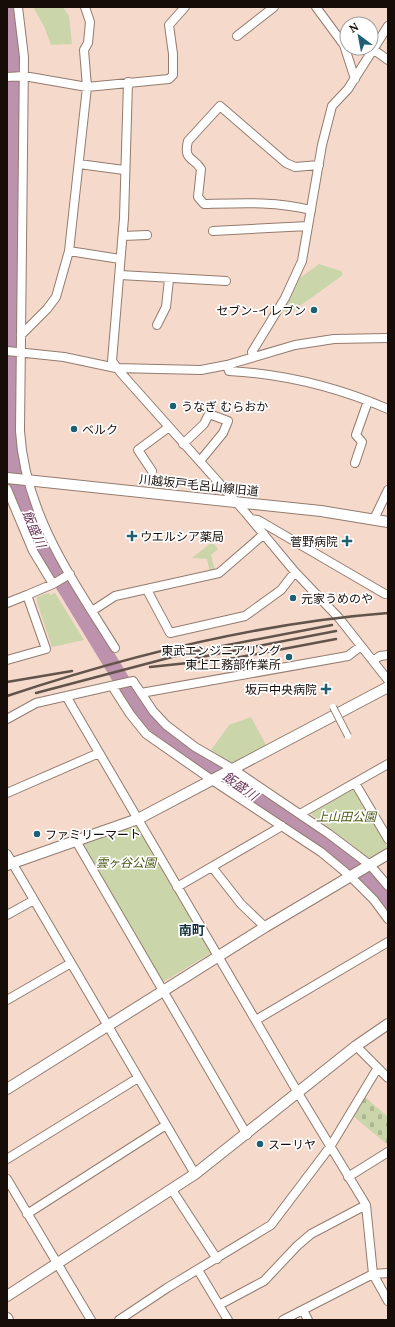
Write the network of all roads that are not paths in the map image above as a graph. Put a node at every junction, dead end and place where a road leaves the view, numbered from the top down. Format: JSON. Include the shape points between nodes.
{"nodes":[{"id":1,"x":18,"y":7,"type":"edge"},
{"id":2,"x":85,"y":7,"type":"edge"},
{"id":3,"x":185,"y":7,"type":"edge"},
{"id":4,"x":274,"y":7,"type":"edge"},
{"id":5,"x":316,"y":7,"type":"edge"},
{"id":6,"x":388,"y":26,"type":"edge"},
{"id":7,"x":237,"y":36,"type":"dead end"},
{"id":8,"x":379,"y":41,"type":"edge"},
{"id":9,"x":379,"y":54,"type":"edge"},
{"id":10,"x":370,"y":56,"type":"edge"},
{"id":11,"x":388,"y":60,"type":"edge"},
{"id":12,"x":24,"y":76,"type":"junction"},
{"id":13,"x":7,"y":77,"type":"edge"},
{"id":14,"x":355,"y":79,"type":"junction"},
{"id":15,"x":128,"y":82,"type":"junction"},
{"id":16,"x":86,"y":87,"type":"junction"},
{"id":17,"x":78,"y":164,"type":"junction"},
{"id":18,"x":319,"y":165,"type":"junction"},
{"id":19,"x":124,"y":170,"type":"junction"},
{"id":20,"x":311,"y":210,"type":"junction"},
{"id":21,"x":308,"y":226,"type":"junction"},
{"id":22,"x":213,"y":231,"type":"dead end"},
{"id":23,"x":147,"y":235,"type":"dead end"},
{"id":24,"x":123,"y":236,"type":"junction"},
{"id":25,"x":69,"y":251,"type":"junction"},
{"id":26,"x":120,"y":259,"type":"junction"},
{"id":27,"x":120,"y":275,"type":"junction"},
{"id":28,"x":169,"y":279,"type":"junction"},
{"id":29,"x":226,"y":281,"type":"dead end"},
{"id":30,"x":157,"y":325,"type":"dead end"},
{"id":31,"x":21,"y":335,"type":"junction"},
{"id":32,"x":388,"y":338,"type":"edge"},
{"id":33,"x":7,"y":351,"type":"edge"},
{"id":34,"x":20,"y":352,"type":"junction"},
{"id":35,"x":253,"y":356,"type":"junction"},
{"id":36,"x":227,"y":365,"type":"junction"},
{"id":37,"x":116,"y":368,"type":"junction"},
{"id":38,"x":368,"y":400,"type":"junction"},
{"id":39,"x":388,"y":409,"type":"edge"},
{"id":40,"x":169,"y":427,"type":"junction"},
{"id":41,"x":183,"y":444,"type":"junction"},
{"id":42,"x":200,"y":461,"type":"junction"},
{"id":43,"x":355,"y":463,"type":"dead end"},
{"id":44,"x":152,"y":472,"type":"dead end"},
{"id":45,"x":7,"y":478,"type":"edge"},
{"id":46,"x":26,"y":480,"type":"junction"},
{"id":47,"x":7,"y":489,"type":"edge"},
{"id":48,"x":388,"y":490,"type":"edge"},
{"id":49,"x":236,"y":503,"type":"junction"},
{"id":50,"x":251,"y":519,"type":"junction"},
{"id":51,"x":374,"y":519,"type":"junction"},
{"id":52,"x":388,"y":522,"type":"edge"},
{"id":53,"x":264,"y":534,"type":"junction"},
{"id":54,"x":295,"y":572,"type":"junction"},
{"id":55,"x":70,"y":574,"type":"junction"},
{"id":56,"x":53,"y":584,"type":"junction"},
{"id":57,"x":146,"y":590,"type":"junction"},
{"id":58,"x":385,"y":594,"type":"dead end"},
{"id":59,"x":27,"y":595,"type":"junction"},
{"id":60,"x":7,"y":603,"type":"edge"},
{"id":61,"x":92,"y":612,"type":"junction"},
{"id":62,"x":361,"y":646,"type":"junction"},
{"id":63,"x":115,"y":648,"type":"dead end"},
{"id":64,"x":388,"y":655,"type":"edge"},
{"id":65,"x":7,"y":660,"type":"edge"},
{"id":66,"x":373,"y":661,"type":"junction"},
{"id":67,"x":388,"y":680,"type":"edge"},
{"id":68,"x":114,"y":685,"type":"junction"},
{"id":69,"x":388,"y":687,"type":"edge"},
{"id":70,"x":142,"y":693,"type":"junction"},
{"id":71,"x":66,"y":696,"type":"junction"},
{"id":72,"x":333,"y":707,"type":"dead end"},
{"id":73,"x":7,"y":719,"type":"edge"},
{"id":74,"x":348,"y":736,"type":"dead end"},
{"id":75,"x":99,"y":753,"type":"junction"},
{"id":76,"x":388,"y":764,"type":"edge"},
{"id":77,"x":231,"y":770,"type":"junction"},
{"id":78,"x":214,"y":780,"type":"junction"},
{"id":79,"x":355,"y":783,"type":"junction"},
{"id":80,"x":7,"y":794,"type":"edge"},
{"id":81,"x":300,"y":814,"type":"junction"},
{"id":82,"x":138,"y":819,"type":"junction"},
{"id":83,"x":282,"y":826,"type":"junction"},
{"id":84,"x":388,"y":839,"type":"edge"},
{"id":85,"x":76,"y":841,"type":"junction"},
{"id":86,"x":7,"y":854,"type":"edge"},
{"id":87,"x":388,"y":854,"type":"edge"},
{"id":88,"x":10,"y":864,"type":"edge"},
{"id":89,"x":368,"y":865,"type":"junction"},
{"id":90,"x":212,"y":867,"type":"junction"},
{"id":91,"x":352,"y":875,"type":"junction"},
{"id":92,"x":388,"y":886,"type":"edge"},
{"id":93,"x":178,"y":887,"type":"junction"},
{"id":94,"x":34,"y":900,"type":"junction"},
{"id":95,"x":7,"y":915,"type":"edge"},
{"id":96,"x":388,"y":919,"type":"edge"},
{"id":97,"x":265,"y":927,"type":"junction"},
{"id":98,"x":388,"y":942,"type":"edge"},
{"id":99,"x":218,"y":956,"type":"junction"},
{"id":100,"x":71,"y":963,"type":"junction"},
{"id":101,"x":163,"y":992,"type":"junction"},
{"id":102,"x":7,"y":1000,"type":"edge"},
{"id":103,"x":256,"y":1020,"type":"junction"},
{"id":104,"x":388,"y":1024,"type":"edge"},
{"id":105,"x":108,"y":1025,"type":"junction"},
{"id":106,"x":356,"y":1046,"type":"junction"},
{"id":107,"x":377,"y":1069,"type":"junction"},
{"id":108,"x":138,"y":1078,"type":"junction"},
{"id":109,"x":388,"y":1078,"type":"edge"},
{"id":110,"x":7,"y":1089,"type":"edge"},
{"id":111,"x":298,"y":1093,"type":"junction"},
{"id":112,"x":166,"y":1125,"type":"junction"},
{"id":113,"x":247,"y":1135,"type":"junction"},
{"id":114,"x":330,"y":1147,"type":"junction"},
{"id":115,"x":388,"y":1152,"type":"edge"},
{"id":116,"x":7,"y":1159,"type":"edge"},
{"id":117,"x":195,"y":1174,"type":"junction"},
{"id":118,"x":348,"y":1177,"type":"junction"},
{"id":119,"x":7,"y":1179,"type":"edge"},
{"id":120,"x":172,"y":1190,"type":"junction"},
{"id":121,"x":366,"y":1205,"type":"junction"},
{"id":122,"x":27,"y":1214,"type":"junction"},
{"id":123,"x":217,"y":1259,"type":"junction"},
{"id":124,"x":56,"y":1264,"type":"junction"},
{"id":125,"x":198,"y":1270,"type":"junction"},
{"id":126,"x":388,"y":1272,"type":"edge"},
{"id":127,"x":373,"y":1274,"type":"junction"},
{"id":128,"x":7,"y":1296,"type":"edge"},
{"id":129,"x":388,"y":1301,"type":"edge"},
{"id":130,"x":219,"y":1305,"type":"junction"},
{"id":131,"x":303,"y":1310,"type":"junction"},
{"id":132,"x":91,"y":1320,"type":"edge"},
{"id":133,"x":119,"y":1320,"type":"edge"},
{"id":134,"x":228,"y":1320,"type":"edge"},
{"id":135,"x":283,"y":1320,"type":"edge"},
{"id":136,"x":308,"y":1320,"type":"edge"}],
"edges":[{"from":1,"to":12,"type":"street"},
{"from":2,"to":16,"type":"street","via":[[90,22],[88,43],[84,50]]},
{"from":3,"to":15,"type":"street","via":[[169,25],[173,54],[172,77]]},
{"from":4,"to":7,"type":"street"},
{"from":5,"to":14,"type":"street","via":[[344,45]]},
{"from":6,"to":8,"type":"street"},
{"from":9,"to":11,"type":"street"},
{"from":10,"to":14,"type":"street"},
{"from":12,"to":13,"type":"street"},
{"from":12,"to":16,"type":"street"},
{"from":12,"to":31,"type":"street"},
{"from":14,"to":18,"type":"street","via":[[332,106]]},
{"from":15,"to":16,"type":"street"},
{"from":15,"to":19,"type":"street","via":[[128,142]]},
{"from":16,"to":17,"type":"street"},
{"from":17,"to":19,"type":"street"},
{"from":17,"to":25,"type":"street"},
{"from":18,"to":20,"type":"street"},
{"from":18,"to":20,"type":"street","via":[[295,167],[286,163],[220,106],[187,145],[188,155],[201,169],[198,197],[204,204],[259,203]]},
{"from":19,"to":24,"type":"street"},
{"from":20,"to":21,"type":"street"},
{"from":21,"to":22,"type":"street"},
{"from":21,"to":35,"type":"street","via":[[302,262],[285,298],[252,352]]},
{"from":23,"to":24,"type":"street"},
{"from":24,"to":26,"type":"street"},
{"from":25,"to":26,"type":"street"},
{"from":25,"to":31,"type":"street","via":[[56,297],[45,312]]},
{"from":26,"to":27,"type":"street"},
{"from":27,"to":28,"type":"street"},
{"from":27,"to":37,"type":"street","via":[[112,361]]},
{"from":28,"to":29,"type":"street"},
{"from":28,"to":30,"type":"street","via":[[166,307]]},
{"from":31,"to":34,"type":"street"},
{"from":32,"to":35,"type":"street","via":[[334,339],[295,345]]},
{"from":33,"to":34,"type":"street"},
{"from":34,"to":37,"type":"street","via":[[64,357]]},
{"from":34,"to":46,"type":"street","via":[[21,452]]},
{"from":35,"to":36,"type":"street"},
{"from":36,"to":37,"type":"street","via":[[201,370]]},
{"from":36,"to":38,"type":"street","via":[[229,371],[282,376]]},
{"from":37,"to":40,"type":"street"},
{"from":38,"to":39,"type":"street"},
{"from":38,"to":43,"type":"street","via":[[356,435],[362,442]]},
{"from":40,"to":41,"type":"street"},
{"from":40,"to":44,"type":"street","via":[[138,450]]},
{"from":41,"to":42,"type":"street"},
{"from":41,"to":42,"type":"street","via":[[204,424],[209,414],[228,421],[223,433]]},
{"from":42,"to":49,"type":"street"},
{"from":45,"to":46,"type":"street","name":"川越坂戸毛呂山線旧道"},
{"from":46,"to":49,"type":"street","name":"川越坂戸毛呂山線旧道"},
{"from":46,"to":55,"type":"street","via":[[47,536]]},
{"from":47,"to":56,"type":"street","via":[[33,551]]},
{"from":48,"to":51,"type":"street"},
{"from":49,"to":50,"type":"street"},
{"from":49,"to":51,"type":"street","name":"川越坂戸毛呂山線旧道"},
{"from":50,"to":53,"type":"street"},
{"from":50,"to":58,"type":"street","via":[[258,520]]},
{"from":51,"to":52,"type":"street","name":"川越坂戸毛呂山線旧道"},
{"from":53,"to":54,"type":"street"},
{"from":53,"to":57,"type":"street","via":[[219,573]]},
{"from":54,"to":57,"type":"street","via":[[281,590],[244,616],[170,632]]},
{"from":54,"to":62,"type":"street"},
{"from":55,"to":56,"type":"street"},
{"from":55,"to":61,"type":"street"},
{"from":56,"to":59,"type":"street"},
{"from":57,"to":61,"type":"street","via":[[115,596]]},
{"from":59,"to":60,"type":"street"},
{"from":59,"to":65,"type":"street","via":[[46,649]]},
{"from":61,"to":63,"type":"street"},
{"from":62,"to":66,"type":"street"},
{"from":62,"to":70,"type":"street","via":[[348,656]]},
{"from":64,"to":66,"type":"street","via":[[380,656]]},
{"from":66,"to":67,"type":"street"},
{"from":68,"to":70,"type":"street","via":[[133,682]]},
{"from":68,"to":71,"type":"street"},
{"from":68,"to":78,"type":"street","via":[[130,714],[146,734]]},
{"from":69,"to":77,"type":"street"},
{"from":70,"to":77,"type":"street","via":[[166,725]]},
{"from":71,"to":73,"type":"street","via":[[36,703]]},
{"from":71,"to":75,"type":"street"},
{"from":72,"to":74,"type":"street","bridge":true},
{"from":75,"to":80,"type":"street"},
{"from":75,"to":82,"type":"street"},
{"from":76,"to":79,"type":"street"},
{"from":77,"to":78,"type":"street"},
{"from":77,"to":81,"type":"street"},
{"from":78,"to":82,"type":"street"},
{"from":78,"to":83,"type":"street"},
{"from":79,"to":81,"type":"street"},
{"from":79,"to":84,"type":"street"},
{"from":81,"to":89,"type":"street"},
{"from":82,"to":85,"type":"street"},
{"from":82,"to":93,"type":"street"},
{"from":83,"to":90,"type":"street"},
{"from":83,"to":91,"type":"street"},
{"from":85,"to":88,"type":"street"},
{"from":85,"to":101,"type":"street"},
{"from":86,"to":88,"type":"street"},
{"from":87,"to":89,"type":"street"},
{"from":88,"to":94,"type":"street"},
{"from":89,"to":91,"type":"street"},
{"from":89,"to":92,"type":"street"},
{"from":90,"to":93,"type":"street"},
{"from":90,"to":97,"type":"street","via":[[241,904]]},
{"from":91,"to":96,"type":"street"},
{"from":91,"to":97,"type":"street"},
{"from":93,"to":99,"type":"street"},
{"from":94,"to":95,"type":"street"},
{"from":94,"to":100,"type":"street"},
{"from":97,"to":99,"type":"street"},
{"from":98,"to":103,"type":"street"},
{"from":99,"to":101,"type":"street"},
{"from":99,"to":103,"type":"street"},
{"from":100,"to":102,"type":"street"},
{"from":100,"to":105,"type":"street"},
{"from":101,"to":105,"type":"street"},
{"from":101,"to":113,"type":"street"},
{"from":103,"to":111,"type":"street"},
{"from":104,"to":106,"type":"street"},
{"from":105,"to":108,"type":"street"},
{"from":105,"to":110,"type":"street"},
{"from":106,"to":107,"type":"street"},
{"from":106,"to":111,"type":"street"},
{"from":107,"to":109,"type":"street"},
{"from":107,"to":114,"type":"street"},
{"from":108,"to":112,"type":"street"},
{"from":108,"to":116,"type":"street"},
{"from":111,"to":113,"type":"street"},
{"from":111,"to":114,"type":"street"},
{"from":112,"to":117,"type":"street"},
{"from":112,"to":122,"type":"street"},
{"from":113,"to":117,"type":"street"},
{"from":114,"to":118,"type":"street"},
{"from":114,"to":123,"type":"street","via":[[271,1226]]},
{"from":115,"to":118,"type":"street"},
{"from":117,"to":120,"type":"street"},
{"from":118,"to":121,"type":"street"},
{"from":119,"to":122,"type":"street"},
{"from":120,"to":123,"type":"street"},
{"from":120,"to":124,"type":"street"},
{"from":121,"to":127,"type":"street"},
{"from":121,"to":130,"type":"street","via":[[311,1234],[264,1281]]},
{"from":122,"to":124,"type":"street"},
{"from":123,"to":125,"type":"street"},
{"from":124,"to":128,"type":"street"},
{"from":124,"to":132,"type":"street"},
{"from":125,"to":130,"type":"street"},
{"from":125,"to":133,"type":"street"},
{"from":126,"to":127,"type":"street"},
{"from":127,"to":129,"type":"street"},
{"from":127,"to":131,"type":"street"},
{"from":130,"to":134,"type":"street"},
{"from":131,"to":135,"type":"street"},
{"from":131,"to":136,"type":"street"}]}
